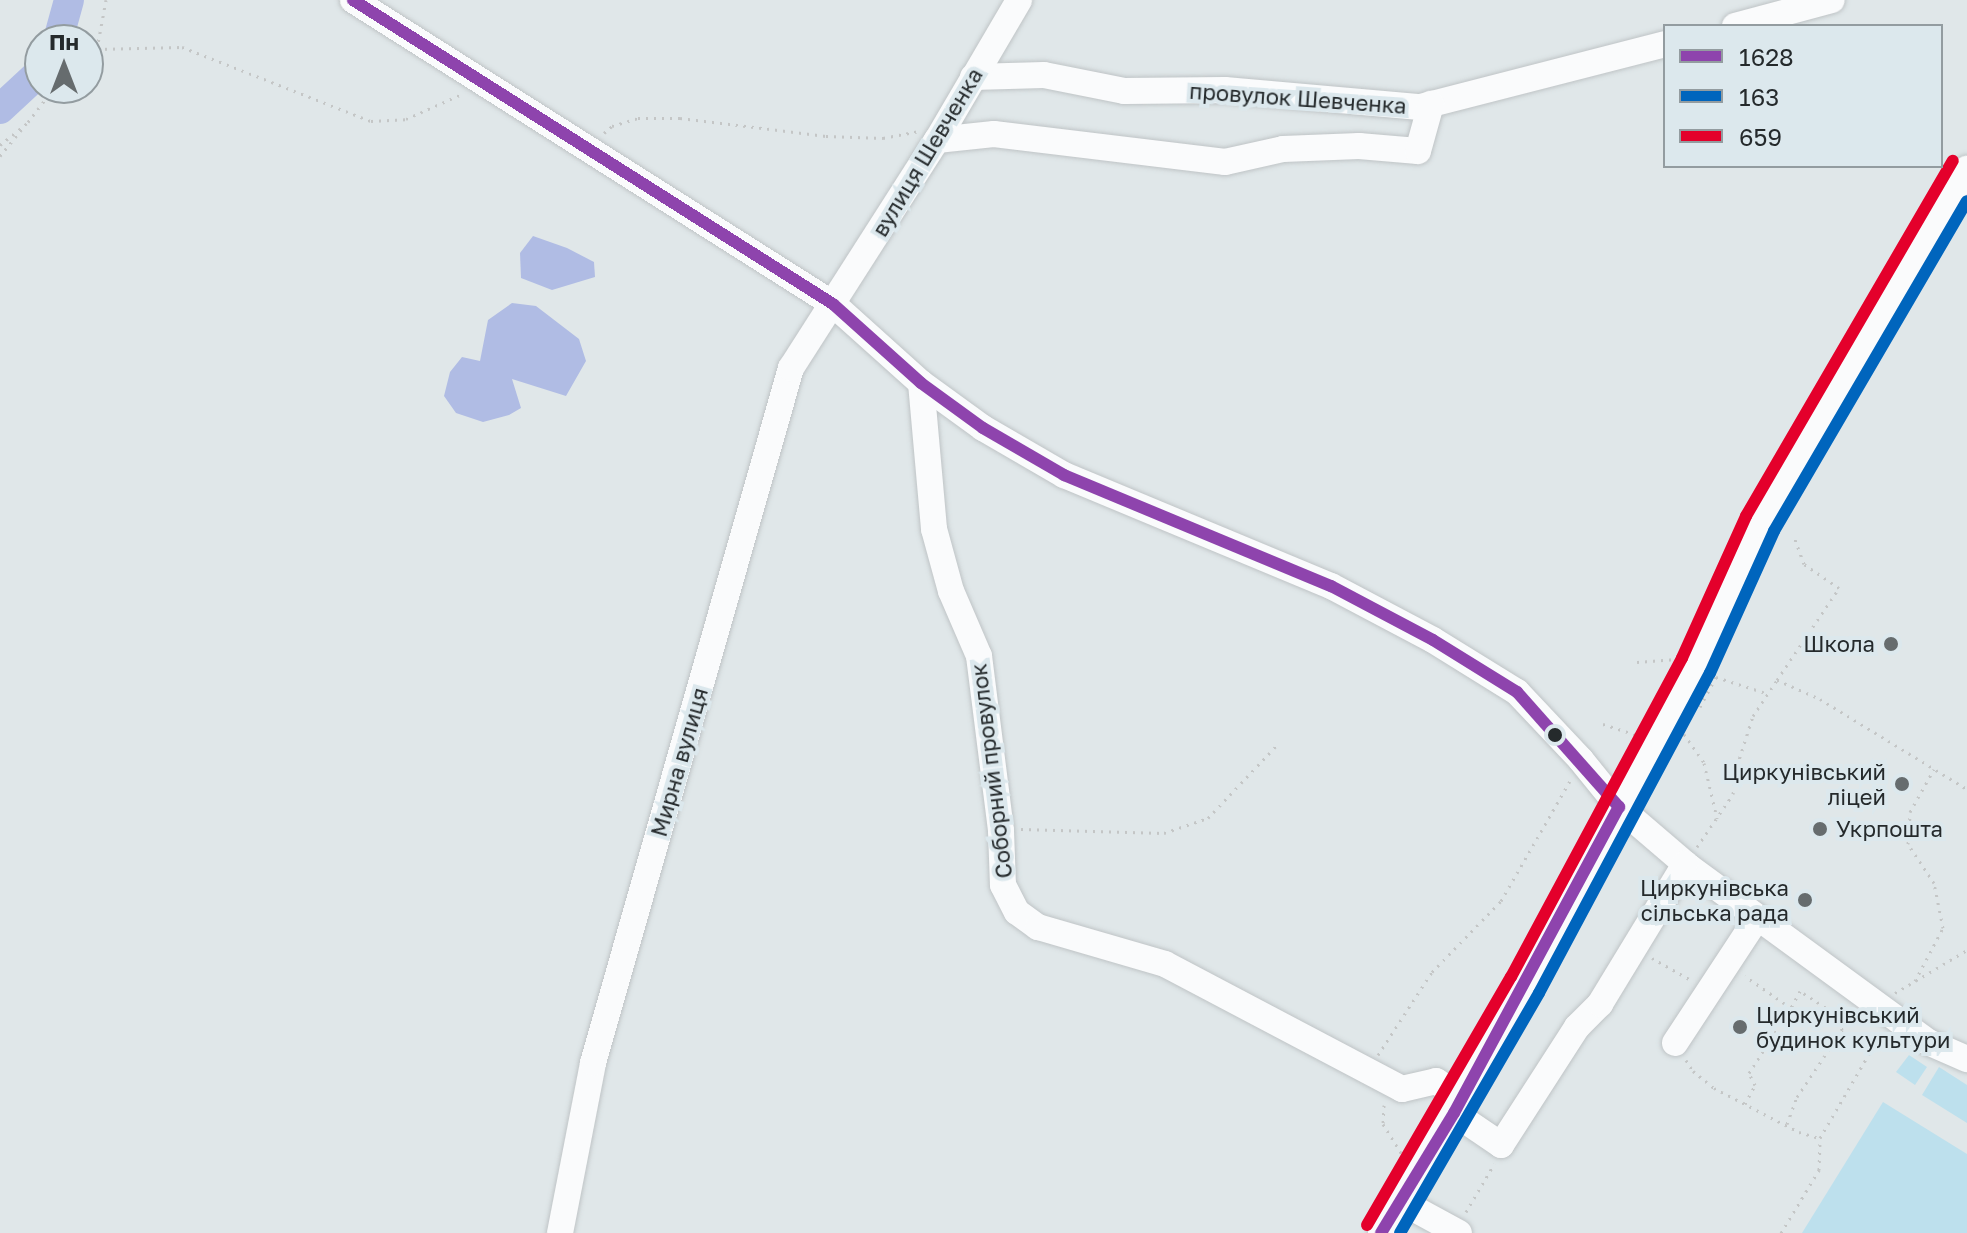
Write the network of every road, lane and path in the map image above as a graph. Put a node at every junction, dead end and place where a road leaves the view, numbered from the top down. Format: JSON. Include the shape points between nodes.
{"nodes":[{"id":1,"x":106,"y":0,"type":"edge"},
{"id":2,"x":353,"y":0,"type":"edge"},
{"id":3,"x":1019,"y":0,"type":"edge"},
{"id":4,"x":1832,"y":0,"type":"edge"},
{"id":5,"x":102,"y":24,"type":"edge"},
{"id":6,"x":1742,"y":24,"type":"edge"},
{"id":7,"x":1663,"y":45,"type":"edge"},
{"id":8,"x":104,"y":49,"type":"edge"},
{"id":9,"x":973,"y":77,"type":"junction"},
{"id":10,"x":488,"y":83,"type":"junction"},
{"id":11,"x":42,"y":104,"type":"edge"},
{"id":12,"x":1431,"y":104,"type":"junction"},
{"id":13,"x":28,"y":122,"type":"junction"},
{"id":14,"x":943,"y":130,"type":"junction"},
{"id":15,"x":0,"y":145,"type":"edge"},
{"id":16,"x":588,"y":148,"type":"junction"},
{"id":17,"x":0,"y":156,"type":"edge"},
{"id":18,"x":1967,"y":169,"type":"edge"},
{"id":19,"x":833,"y":304,"type":"junction"},
{"id":20,"x":921,"y":383,"type":"junction"},
{"id":21,"x":1795,"y":539,"type":"dead end"},
{"id":22,"x":1777,"y":680,"type":"junction"},
{"id":23,"x":1766,"y":693,"type":"junction"},
{"id":24,"x":1695,"y":714,"type":"dead end"},
{"id":25,"x":1603,"y":724,"type":"dead end"},
{"id":26,"x":1689,"y":726,"type":"dead end"},
{"id":27,"x":1684,"y":734,"type":"junction"},
{"id":28,"x":1666,"y":743,"type":"junction"},
{"id":29,"x":1276,"y":746,"type":"dead end"},
{"id":30,"x":1581,"y":760,"type":"junction"},
{"id":31,"x":1934,"y":769,"type":"junction"},
{"id":32,"x":1967,"y":789,"type":"edge"},
{"id":33,"x":1619,"y":807,"type":"junction"},
{"id":34,"x":1717,"y":818,"type":"junction"},
{"id":35,"x":1001,"y":828,"type":"junction"},
{"id":36,"x":1685,"y":864,"type":"junction"},
{"id":37,"x":1757,"y":918,"type":"junction"},
{"id":38,"x":1635,"y":948,"type":"junction"},
{"id":39,"x":1967,"y":950,"type":"edge"},
{"id":40,"x":1726,"y":962,"type":"junction"},
{"id":41,"x":1915,"y":981,"type":"junction"},
{"id":42,"x":1708,"y":989,"type":"junction"},
{"id":43,"x":1891,"y":1006,"type":"junction"},
{"id":44,"x":1791,"y":1008,"type":"junction"},
{"id":45,"x":1675,"y":1043,"type":"joint"},
{"id":46,"x":1967,"y":1059,"type":"edge"},
{"id":47,"x":1366,"y":1069,"type":"junction"},
{"id":48,"x":1745,"y":1104,"type":"junction"},
{"id":49,"x":1458,"y":1105,"type":"junction"},
{"id":50,"x":1787,"y":1124,"type":"junction"},
{"id":51,"x":1820,"y":1138,"type":"junction"},
{"id":52,"x":1501,"y":1145,"type":"junction"},
{"id":53,"x":1405,"y":1164,"type":"dead end"},
{"id":54,"x":1400,"y":1201,"type":"junction"},
{"id":55,"x":1457,"y":1232,"type":"edge"},
{"id":56,"x":560,"y":1233,"type":"edge"},
{"id":57,"x":1381,"y":1233,"type":"edge"},
{"id":58,"x":1781,"y":1233,"type":"edge"}],
"edges":[{"from":1,"to":5,"type":"path"},
{"from":2,"to":10,"type":"street"},
{"from":3,"to":9,"type":"street","name":"вулиця Шевченка"},
{"from":4,"to":6,"type":"street"},
{"from":7,"to":12,"type":"street","name":"провулок Шевченка"},
{"from":8,"to":10,"type":"path","via":[[182,47],[371,121],[406,119]]},
{"from":9,"to":12,"type":"street","name":"провулок Шевченка","via":[[1044,75],[1124,91],[1225,90]]},
{"from":9,"to":14,"type":"street","name":"вулиця Шевченка"},
{"from":10,"to":16,"type":"street"},
{"from":11,"to":13,"type":"path"},
{"from":12,"to":14,"type":"street","via":[[1418,151],[1359,146],[1283,149],[1225,162]]},
{"from":13,"to":15,"type":"path"},
{"from":13,"to":17,"type":"path"},
{"from":14,"to":16,"type":"path","via":[[883,138],[638,118],[612,126]]},
{"from":14,"to":19,"type":"street","name":"вулиця Шевченка"},
{"from":16,"to":19,"type":"street"},
{"from":18,"to":28,"type":"street","via":[[1760,524]]},
{"from":19,"to":20,"type":"street"},
{"from":19,"to":56,"type":"street","name":"Мирна вулиця","via":[[791,368],[593,1063]]},
{"from":20,"to":30,"type":"street","via":[[983,428],[1064,475],[1331,586],[1433,640],[1517,692]]},
{"from":20,"to":35,"type":"street","name":"Соборний провулок","via":[[934,529],[951,591],[979,656]]},
{"from":21,"to":22,"type":"path","via":[[1804,564],[1839,588]]},
{"from":22,"to":23,"type":"path"},
{"from":22,"to":31,"type":"path","via":[[1820,699]]},
{"from":23,"to":24,"type":"path","via":[[1716,677]]},
{"from":23,"to":34,"type":"path","via":[[1746,738],[1733,794]]},
{"from":25,"to":28,"type":"path"},
{"from":26,"to":27,"type":"path"},
{"from":27,"to":28,"type":"path"},
{"from":27,"to":34,"type":"path","via":[[1704,763]]},
{"from":28,"to":33,"type":"street"},
{"from":29,"to":35,"type":"path","via":[[1208,818],[1164,833]]},
{"from":30,"to":33,"type":"street"},
{"from":30,"to":47,"type":"path","via":[[1501,901],[1432,972]]},
{"from":31,"to":32,"type":"path"},
{"from":31,"to":41,"type":"path","via":[[1910,812],[1908,844],[1934,883],[1943,928]]},
{"from":33,"to":36,"type":"street"},
{"from":33,"to":49,"type":"street"},
{"from":34,"to":36,"type":"path"},
{"from":35,"to":47,"type":"street","name":"Соборний провулок","via":[[1003,885],[1017,912],[1038,927],[1165,964]]},
{"from":36,"to":37,"type":"street"},
{"from":36,"to":38,"type":"street"},
{"from":37,"to":40,"type":"street"},
{"from":37,"to":43,"type":"street"},
{"from":38,"to":42,"type":"path"},
{"from":38,"to":52,"type":"street"},
{"from":39,"to":41,"type":"path"},
{"from":40,"to":42,"type":"street"},
{"from":40,"to":44,"type":"path"},
{"from":41,"to":43,"type":"path"},
{"from":42,"to":45,"type":"street"},
{"from":43,"to":46,"type":"street","via":[[1928,1042]]},
{"from":43,"to":51,"type":"path"},
{"from":44,"to":48,"type":"path","via":[[1749,1073],[1755,1085]]},
{"from":44,"to":50,"type":"path","via":[[1800,991],[1839,1016],[1842,1030],[1797,1097]]},
{"from":45,"to":48,"type":"path","via":[[1693,1071]]},
{"from":47,"to":49,"type":"street","name":"Соборний провулок","via":[[1402,1089],[1436,1081]]},
{"from":47,"to":53,"type":"path","via":[[1383,1092],[1383,1124]]},
{"from":48,"to":50,"type":"path"},
{"from":49,"to":52,"type":"street","name":"Соборний провулок"},
{"from":49,"to":54,"type":"street"},
{"from":50,"to":51,"type":"path"},
{"from":51,"to":58,"type":"path","via":[[1819,1170]]},
{"from":52,"to":55,"type":"path"},
{"from":54,"to":55,"type":"street"},
{"from":54,"to":57,"type":"street"}]}
